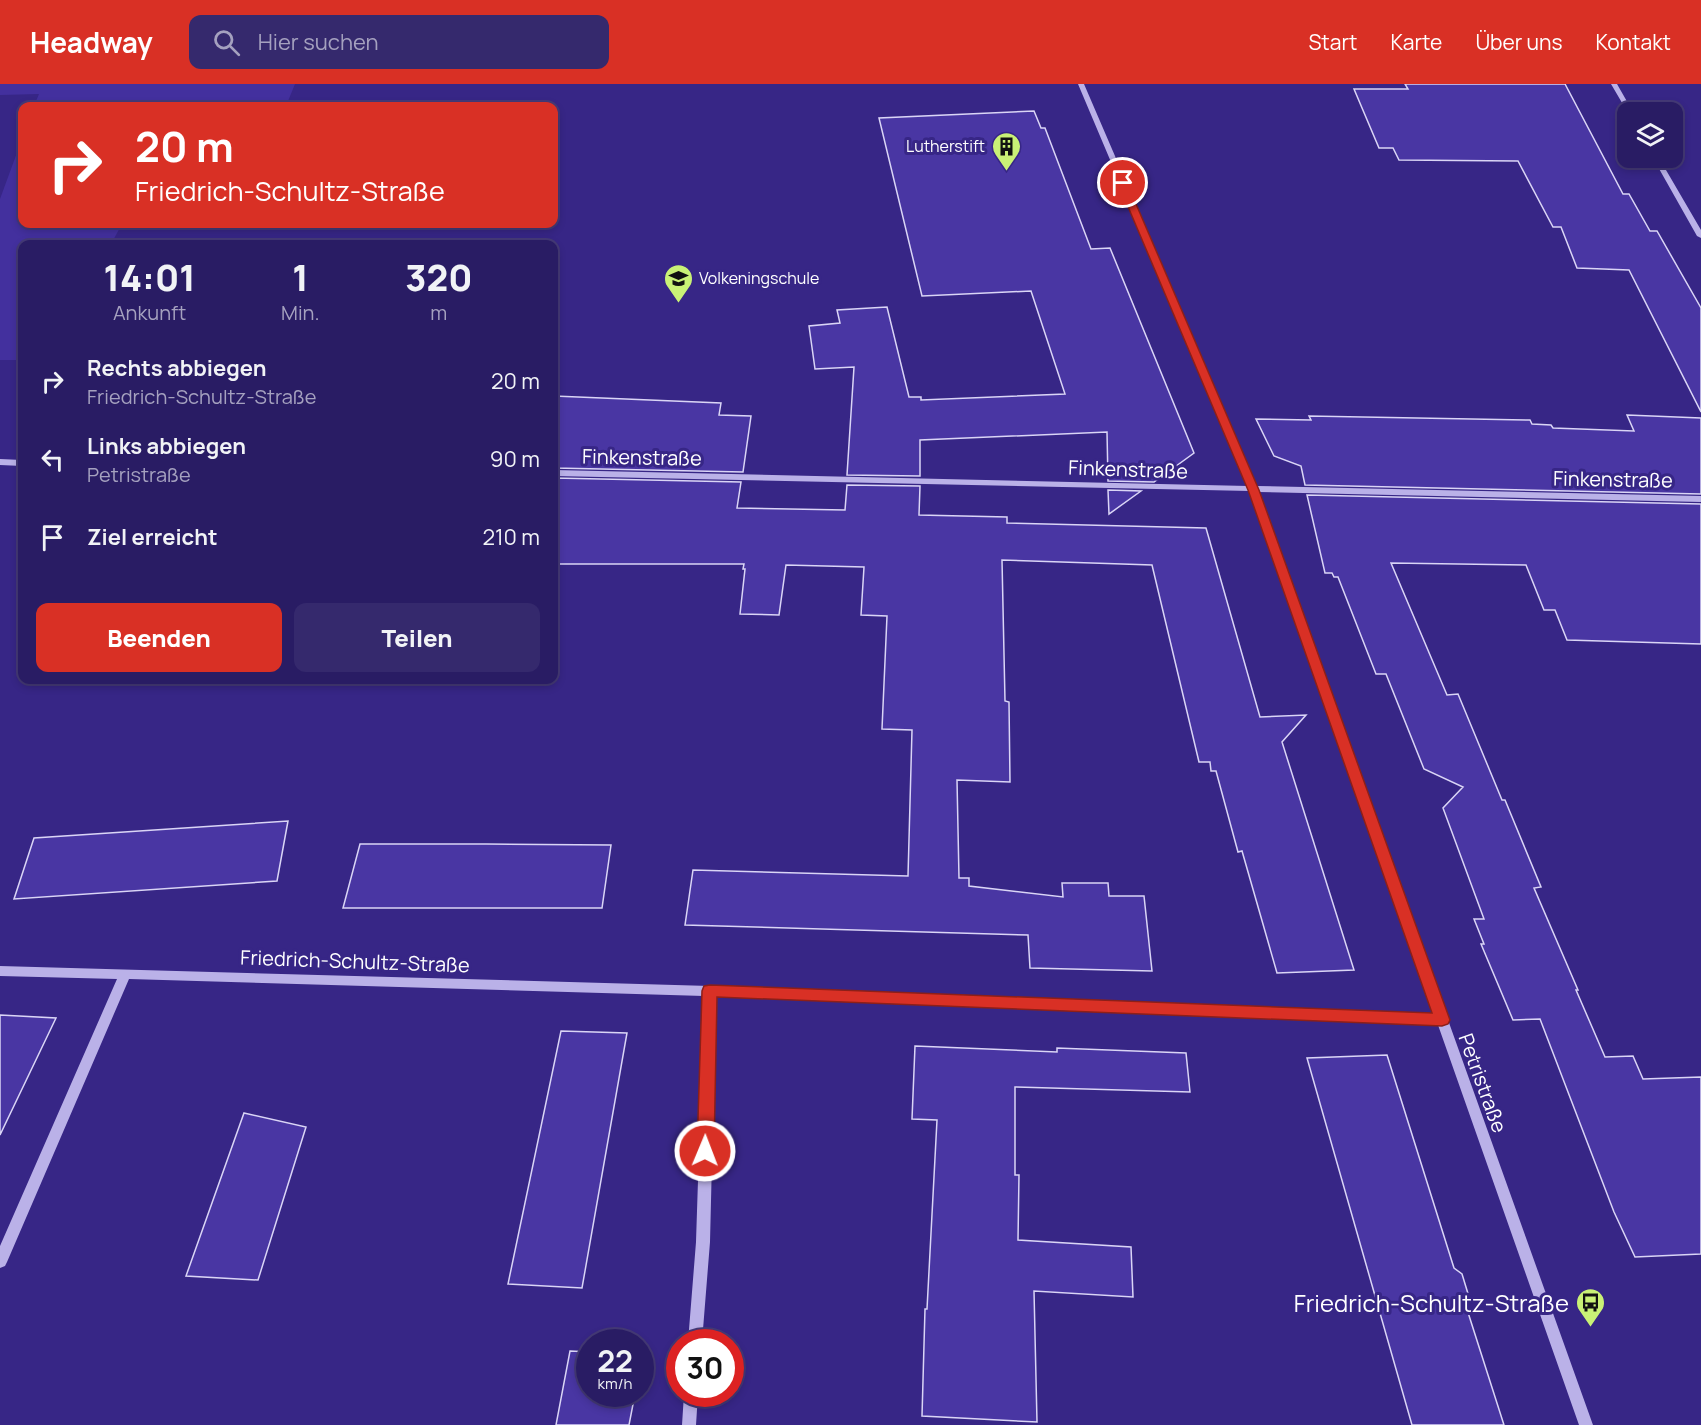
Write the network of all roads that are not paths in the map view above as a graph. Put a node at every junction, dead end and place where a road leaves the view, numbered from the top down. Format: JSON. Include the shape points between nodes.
{"nodes":[{"id":1,"x":1081,"y":84,"type":"edge"},
{"id":2,"x":1614,"y":84,"type":"edge"},
{"id":3,"x":1624,"y":102,"type":"edge"},
{"id":4,"x":1662,"y":168,"type":"edge"},
{"id":5,"x":1701,"y":236,"type":"edge"},
{"id":6,"x":0,"y":462,"type":"edge"},
{"id":7,"x":18,"y":463,"type":"edge"},
{"id":8,"x":558,"y":473,"type":"edge"},
{"id":9,"x":1254,"y":490,"type":"junction"},
{"id":10,"x":1701,"y":499,"type":"edge"},
{"id":11,"x":0,"y":971,"type":"edge"},
{"id":12,"x":125,"y":974,"type":"junction"},
{"id":13,"x":710,"y":991,"type":"junction"},
{"id":14,"x":1442,"y":1020,"type":"junction"},
{"id":15,"x":0,"y":1262,"type":"edge"},
{"id":16,"x":696,"y":1329,"type":"edge"},
{"id":17,"x":690,"y":1407,"type":"edge"},
{"id":18,"x":689,"y":1425,"type":"edge"},
{"id":19,"x":1586,"y":1425,"type":"edge"}],
"edges":[{"from":1,"to":9,"type":"street","name":"Petristraße"},
{"from":2,"to":3,"type":"street"},
{"from":4,"to":5,"type":"street"},
{"from":6,"to":7,"type":"street"},
{"from":8,"to":9,"type":"street","name":"Finkenstraße"},
{"from":9,"to":10,"type":"street","name":"Finkenstraße"},
{"from":9,"to":14,"type":"street","name":"Petristraße"},
{"from":11,"to":12,"type":"street","name":"Friedrich-Schultz-Straße"},
{"from":12,"to":13,"type":"street","name":"Friedrich-Schultz-Straße"},
{"from":12,"to":15,"type":"street"},
{"from":13,"to":14,"type":"street","name":"Friedrich-Schultz-Straße"},
{"from":13,"to":16,"type":"street","via":[[703,1242]]},
{"from":14,"to":19,"type":"street","name":"Petristraße"},
{"from":17,"to":18,"type":"street"}]}
